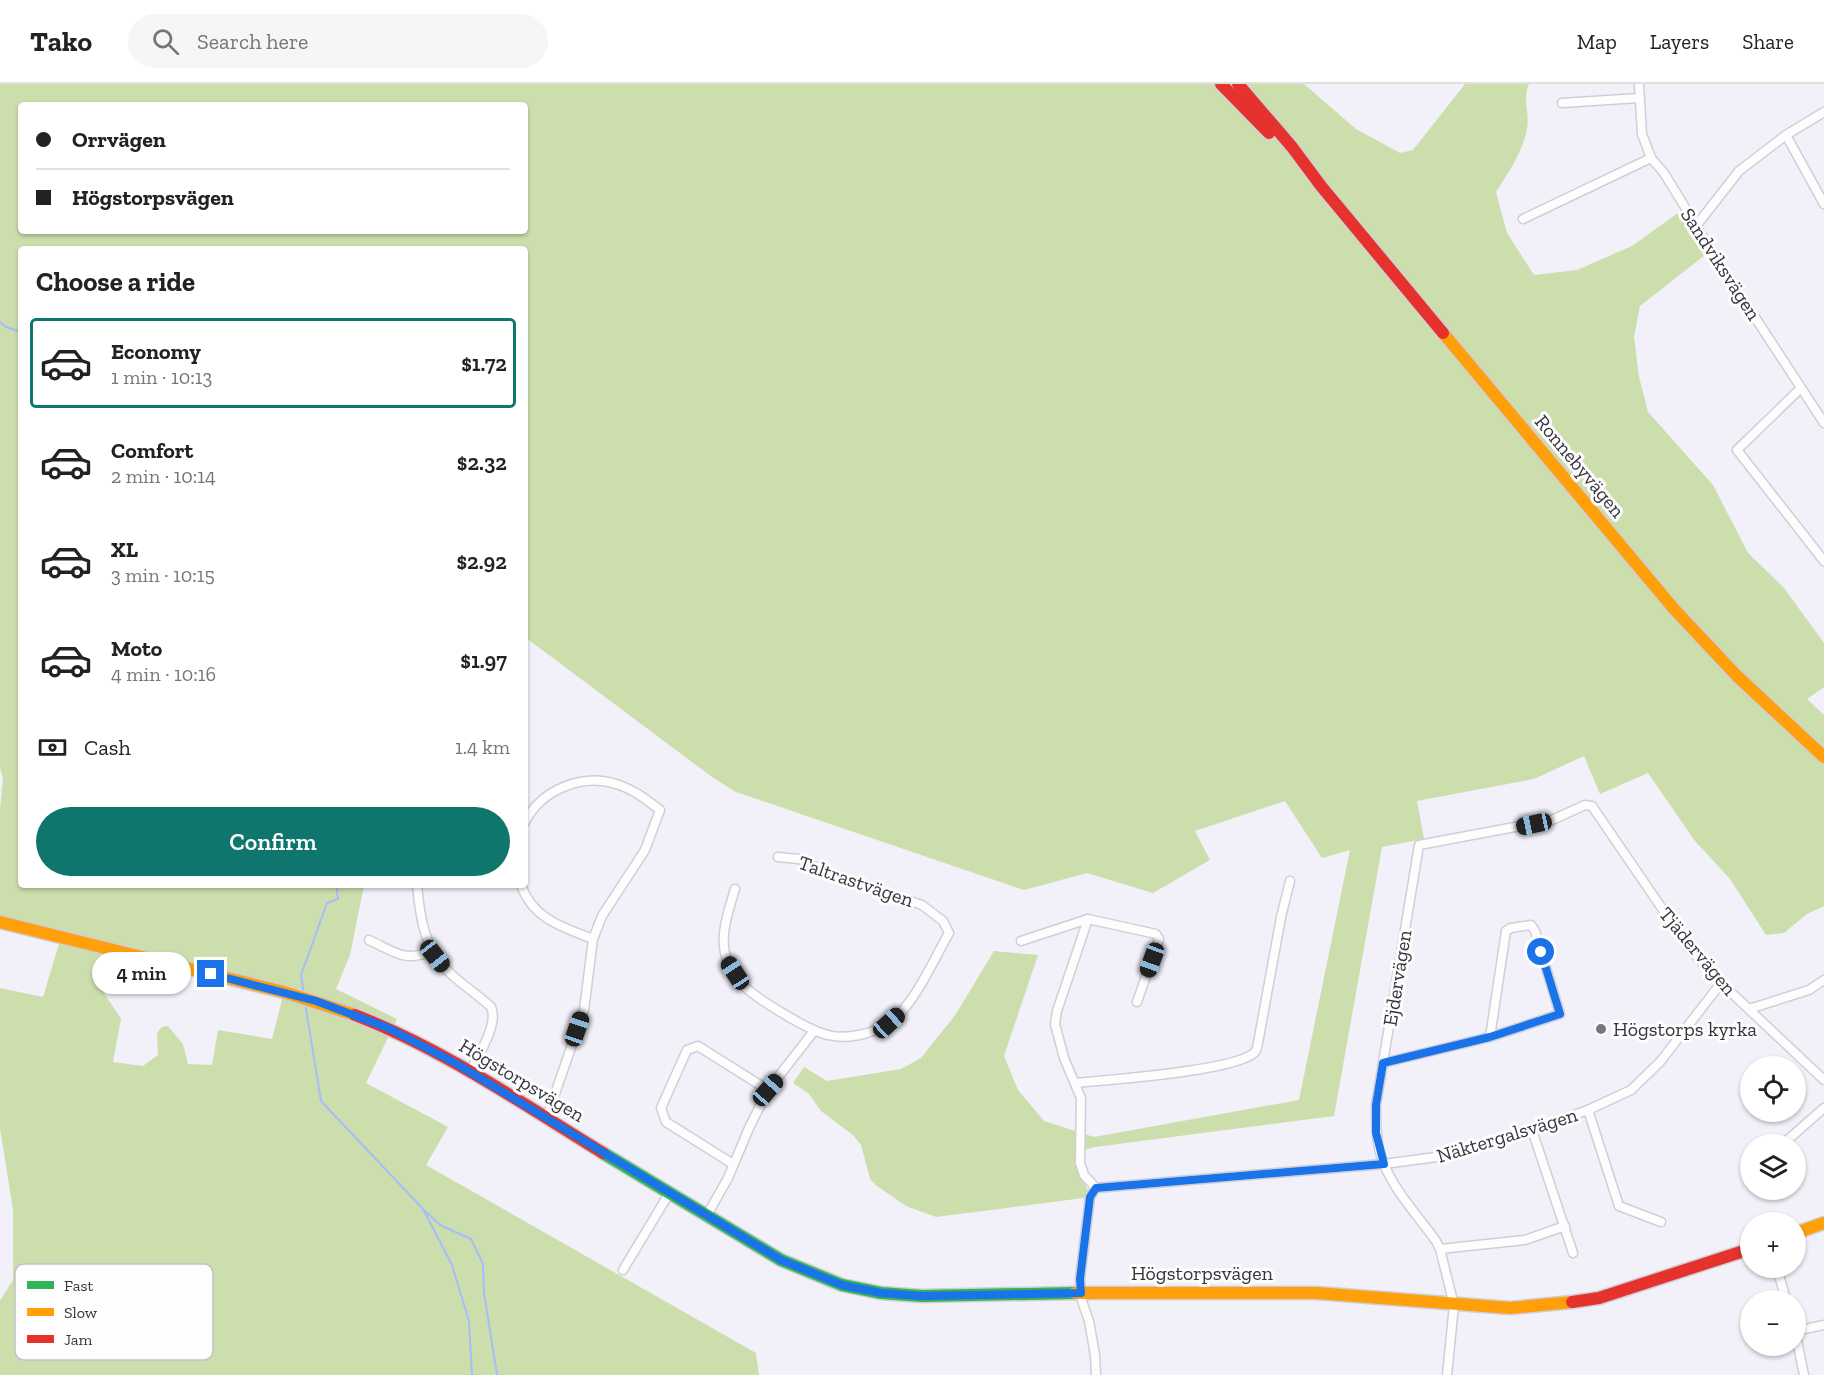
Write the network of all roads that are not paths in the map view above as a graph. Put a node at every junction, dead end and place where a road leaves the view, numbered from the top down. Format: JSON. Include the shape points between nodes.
{"nodes":[{"id":1,"x":1221,"y":84,"type":"edge"},
{"id":2,"x":1238,"y":84,"type":"edge"},
{"id":3,"x":1639,"y":84,"type":"edge"},
{"id":4,"x":1639,"y":98,"type":"junction"},
{"id":5,"x":1562,"y":103,"type":"dead end"},
{"id":6,"x":1824,"y":112,"type":"edge"},
{"id":7,"x":1786,"y":135,"type":"junction"},
{"id":8,"x":1651,"y":158,"type":"junction"},
{"id":9,"x":1321,"y":186,"type":"junction"},
{"id":10,"x":1824,"y":204,"type":"edge"},
{"id":11,"x":1523,"y":219,"type":"dead end"},
{"id":12,"x":1696,"y":226,"type":"junction"},
{"id":13,"x":1801,"y":388,"type":"junction"},
{"id":14,"x":1824,"y":423,"type":"edge"},
{"id":15,"x":1824,"y":561,"type":"edge"},
{"id":16,"x":1824,"y":757,"type":"edge"},
{"id":17,"x":1592,"y":806,"type":"joint"},
{"id":18,"x":528,"y":818,"type":"edge"},
{"id":19,"x":778,"y":857,"type":"dead end"},
{"id":20,"x":1290,"y":881,"type":"dead end"},
{"id":21,"x":417,"y":888,"type":"edge"},
{"id":22,"x":522,"y":888,"type":"edge"},
{"id":23,"x":735,"y":889,"type":"dead end"},
{"id":24,"x":1088,"y":919,"type":"junction"},
{"id":25,"x":0,"y":922,"type":"edge"},
{"id":26,"x":593,"y":939,"type":"junction"},
{"id":27,"x":369,"y":940,"type":"dead end"},
{"id":28,"x":1022,"y":941,"type":"dead end"},
{"id":29,"x":432,"y":951,"type":"junction"},
{"id":30,"x":1824,"y":980,"type":"edge"},
{"id":31,"x":1721,"y":983,"type":"junction"},
{"id":32,"x":1137,"y":1002,"type":"dead end"},
{"id":33,"x":1749,"y":1009,"type":"junction"},
{"id":34,"x":814,"y":1031,"type":"junction"},
{"id":35,"x":1490,"y":1037,"type":"junction"},
{"id":36,"x":1383,"y":1063,"type":"junction"},
{"id":37,"x":470,"y":1072,"type":"junction"},
{"id":38,"x":1824,"y":1080,"type":"edge"},
{"id":39,"x":1076,"y":1083,"type":"junction"},
{"id":40,"x":768,"y":1090,"type":"junction"},
{"id":41,"x":1824,"y":1108,"type":"edge"},
{"id":42,"x":1588,"y":1110,"type":"junction"},
{"id":43,"x":548,"y":1117,"type":"junction"},
{"id":44,"x":1532,"y":1130,"type":"junction"},
{"id":45,"x":1794,"y":1134,"type":"edge"},
{"id":46,"x":733,"y":1164,"type":"junction"},
{"id":47,"x":1384,"y":1164,"type":"junction"},
{"id":48,"x":1096,"y":1188,"type":"junction"},
{"id":49,"x":670,"y":1192,"type":"junction"},
{"id":50,"x":707,"y":1215,"type":"junction"},
{"id":51,"x":1660,"y":1222,"type":"dead end"},
{"id":52,"x":1824,"y":1223,"type":"edge"},
{"id":53,"x":1565,"y":1226,"type":"junction"},
{"id":54,"x":1806,"y":1229,"type":"edge"},
{"id":55,"x":1440,"y":1249,"type":"junction"},
{"id":56,"x":1740,"y":1252,"type":"edge"},
{"id":57,"x":1573,"y":1253,"type":"dead end"},
{"id":58,"x":622,"y":1270,"type":"dead end"},
{"id":59,"x":1081,"y":1293,"type":"junction"},
{"id":60,"x":1454,"y":1305,"type":"junction"},
{"id":61,"x":1824,"y":1325,"type":"edge"},
{"id":62,"x":1806,"y":1329,"type":"edge"},
{"id":63,"x":1800,"y":1356,"type":"edge"},
{"id":64,"x":1096,"y":1375,"type":"edge"},
{"id":65,"x":1447,"y":1375,"type":"edge"},
{"id":66,"x":1804,"y":1375,"type":"edge"}],
"edges":[{"from":1,"to":9,"type":"street","name":"Ronnebyvägen"},
{"from":2,"to":9,"type":"street","name":"Ronnebyvägen"},
{"from":3,"to":4,"type":"street","name":"Sandviksvägen"},
{"from":4,"to":5,"type":"street"},
{"from":4,"to":8,"type":"street","name":"Sandviksvägen","via":[[1642,134]]},
{"from":6,"to":7,"type":"street"},
{"from":7,"to":10,"type":"street"},
{"from":7,"to":12,"type":"street","via":[[1739,171]]},
{"from":8,"to":11,"type":"street"},
{"from":8,"to":12,"type":"street","name":"Sandviksvägen"},
{"from":9,"to":16,"type":"street","name":"Ronnebyvägen","via":[[1674,609],[1737,676]]},
{"from":12,"to":13,"type":"street","name":"Sandviksvägen"},
{"from":13,"to":14,"type":"street","name":"Sandviksvägen"},
{"from":13,"to":15,"type":"street","via":[[1737,450]]},
{"from":17,"to":31,"type":"street","name":"Tjädervägen","via":[[1689,948]]},
{"from":17,"to":36,"type":"street","name":"Ejdervägen","via":[[1585,805],[1552,820],[1419,845]]},
{"from":18,"to":26,"type":"street","via":[[540,802],[557,790],[596,780],[640,794],[660,810],[645,850],[602,916]]},
{"from":19,"to":34,"type":"street","name":"Taltrastvägen","via":[[799,859],[830,874],[922,905],[943,921],[950,933],[907,1007],[889,1023],[867,1034],[829,1036]]},
{"from":20,"to":39,"type":"street","via":[[1254,1052],[1193,1071]]},
{"from":21,"to":29,"type":"street"},
{"from":22,"to":26,"type":"street","via":[[540,915],[564,930]]},
{"from":23,"to":34,"type":"street","via":[[726,918],[724,941],[728,963],[742,984]]},
{"from":24,"to":28,"type":"street"},
{"from":24,"to":32,"type":"street","via":[[1156,934],[1159,939]]},
{"from":24,"to":39,"type":"street","via":[[1055,1024]]},
{"from":25,"to":37,"type":"street","name":"Högstorpsvägen","via":[[316,1001],[388,1028]]},
{"from":26,"to":43,"type":"street","via":[[584,1010]]},
{"from":27,"to":29,"type":"street","via":[[408,958]]},
{"from":29,"to":37,"type":"street","via":[[494,1014]]},
{"from":30,"to":33,"type":"street","via":[[1809,990]]},
{"from":31,"to":33,"type":"street","name":"Tjädervägen"},
{"from":31,"to":42,"type":"street","name":"Näktergalsvägen","via":[[1660,1062],[1631,1090]]},
{"from":33,"to":38,"type":"street","name":"Tjädervägen"},
{"from":34,"to":40,"type":"street"},
{"from":35,"to":35,"type":"street","via":[[1560,1014],[1531,925],[1506,931]]},
{"from":35,"to":36,"type":"street"},
{"from":36,"to":47,"type":"street","name":"Ejdervägen","via":[[1376,1133]]},
{"from":37,"to":43,"type":"street","name":"Högstorpsvägen"},
{"from":39,"to":48,"type":"street","via":[[1081,1098],[1080,1163],[1084,1175]]},
{"from":40,"to":46,"type":"street"},
{"from":40,"to":46,"type":"street","via":[[698,1046],[687,1050],[661,1108],[666,1122]]},
{"from":41,"to":45,"type":"street"},
{"from":42,"to":44,"type":"street","name":"Näktergalsvägen"},
{"from":42,"to":51,"type":"street","via":[[1619,1206]]},
{"from":43,"to":49,"type":"street","name":"Högstorpsvägen"},
{"from":44,"to":47,"type":"street","name":"Näktergalsvägen","via":[[1452,1155]]},
{"from":44,"to":53,"type":"street"},
{"from":46,"to":50,"type":"street"},
{"from":47,"to":48,"type":"street","name":"Näktergalsvägen"},
{"from":47,"to":55,"type":"street","name":"Ejdervägen"},
{"from":48,"to":59,"type":"street","via":[[1090,1197]]},
{"from":49,"to":50,"type":"street","name":"Högstorpsvägen"},
{"from":49,"to":58,"type":"street"},
{"from":50,"to":59,"type":"street","name":"Högstorpsvägen","via":[[781,1260],[851,1287],[922,1296]]},
{"from":52,"to":54,"type":"street"},
{"from":53,"to":55,"type":"street","via":[[1525,1240]]},
{"from":53,"to":57,"type":"street"},
{"from":55,"to":60,"type":"street","name":"Ejdervägen"},
{"from":56,"to":60,"type":"street","name":"Högstorpsvägen","via":[[1599,1298],[1533,1306]]},
{"from":59,"to":60,"type":"street","name":"Högstorpsvägen","via":[[1317,1293]]},
{"from":59,"to":64,"type":"street"},
{"from":60,"to":65,"type":"street","name":"Ejdervägen"},
{"from":61,"to":62,"type":"street"},
{"from":63,"to":66,"type":"street"}]}
